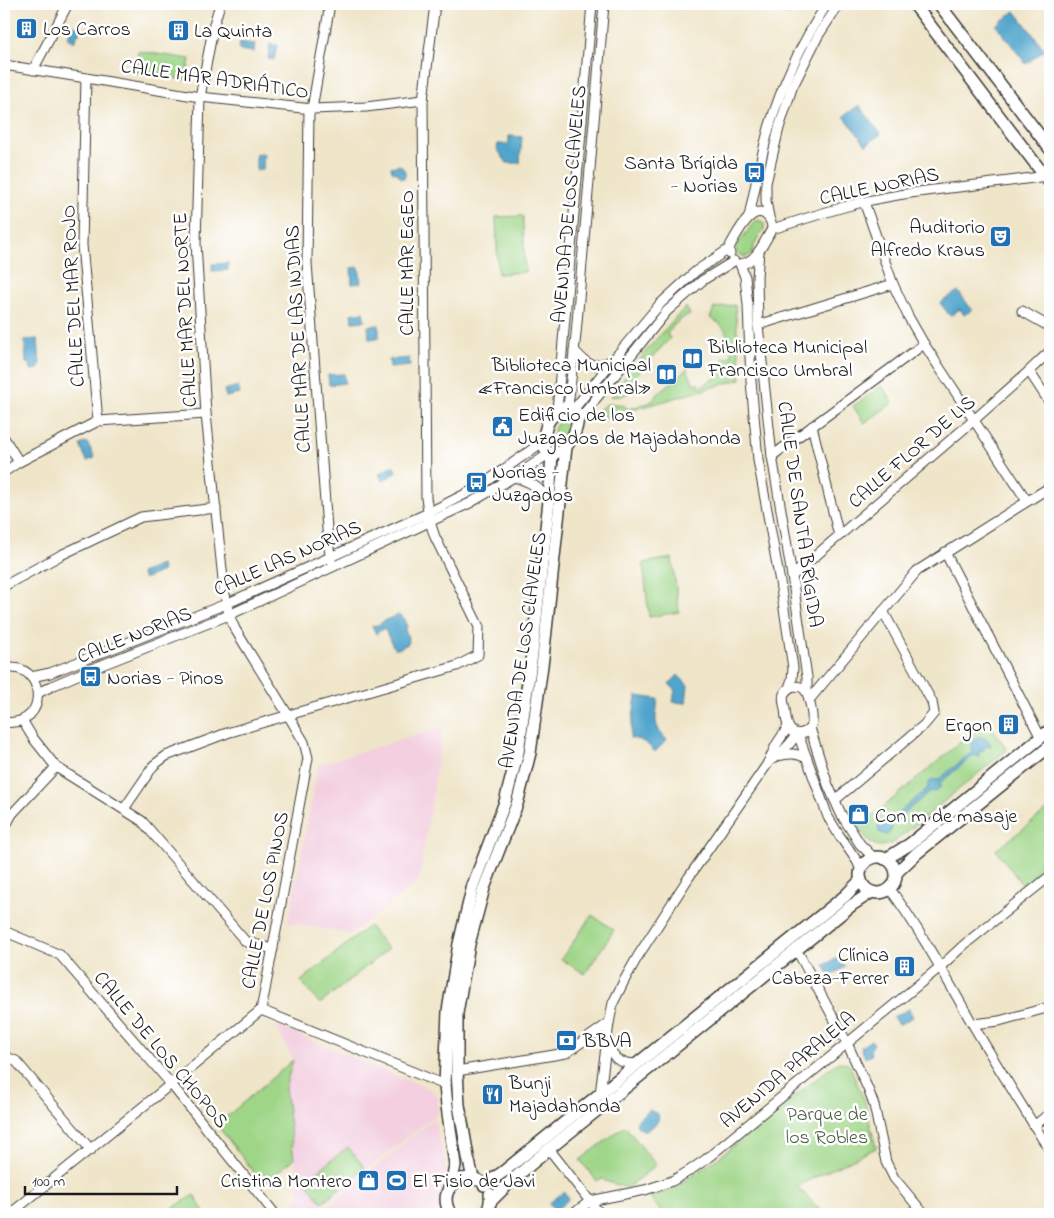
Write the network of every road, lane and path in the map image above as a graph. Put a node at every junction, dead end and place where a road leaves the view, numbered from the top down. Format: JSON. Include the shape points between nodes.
{"nodes":[{"id":1,"x":68,"y":4,"type":"edge"},
{"id":2,"x":220,"y":4,"type":"edge"},
{"id":3,"x":330,"y":4,"type":"edge"},
{"id":4,"x":435,"y":4,"type":"edge"},
{"id":5,"x":592,"y":4,"type":"edge"},
{"id":6,"x":604,"y":4,"type":"edge"},
{"id":7,"x":827,"y":4,"type":"edge"},
{"id":8,"x":839,"y":4,"type":"edge"},
{"id":9,"x":914,"y":4,"type":"edge"},
{"id":10,"x":939,"y":4,"type":"edge"},
{"id":11,"x":4,"y":65,"type":"edge"},
{"id":12,"x":33,"y":70,"type":"junction"},
{"id":13,"x":86,"y":78,"type":"junction"},
{"id":14,"x":200,"y":98,"type":"junction"},
{"id":15,"x":423,"y":100,"type":"junction"},
{"id":16,"x":310,"y":109,"type":"junction"},
{"id":17,"x":1050,"y":149,"type":"edge"},
{"id":18,"x":1048,"y":180,"type":"edge"},
{"id":19,"x":864,"y":202,"type":"junction"},
{"id":20,"x":749,"y":217,"type":"junction"},
{"id":21,"x":769,"y":217,"type":"junction"},
{"id":22,"x":772,"y":229,"type":"junction"},
{"id":23,"x":730,"y":249,"type":"junction"},
{"id":24,"x":759,"y":251,"type":"junction"},
{"id":25,"x":737,"y":263,"type":"junction"},
{"id":26,"x":893,"y":284,"type":"junction"},
{"id":27,"x":1022,"y":311,"type":"dead end"},
{"id":28,"x":758,"y":325,"type":"junction"},
{"id":29,"x":1050,"y":327,"type":"edge"},
{"id":30,"x":924,"y":344,"type":"junction"},
{"id":31,"x":574,"y":350,"type":"junction"},
{"id":32,"x":1050,"y":351,"type":"edge"},
{"id":33,"x":613,"y":360,"type":"junction"},
{"id":34,"x":1029,"y":371,"type":"junction"},
{"id":35,"x":1050,"y":403,"type":"edge"},
{"id":36,"x":566,"y":409,"type":"junction"},
{"id":37,"x":206,"y":414,"type":"junction"},
{"id":38,"x":974,"y":420,"type":"junction"},
{"id":39,"x":98,"y":421,"type":"junction"},
{"id":40,"x":577,"y":422,"type":"junction"},
{"id":41,"x":812,"y":426,"type":"junction"},
{"id":42,"x":4,"y":438,"type":"edge"},
{"id":43,"x":544,"y":441,"type":"junction"},
{"id":44,"x":566,"y":447,"type":"junction"},
{"id":45,"x":551,"y":453,"type":"junction"},
{"id":46,"x":772,"y":456,"type":"junction"},
{"id":47,"x":19,"y":462,"type":"junction"},
{"id":48,"x":4,"y":472,"type":"edge"},
{"id":49,"x":514,"y":477,"type":"junction"},
{"id":50,"x":1050,"y":487,"type":"edge"},
{"id":51,"x":549,"y":501,"type":"junction"},
{"id":52,"x":1027,"y":501,"type":"junction"},
{"id":53,"x":216,"y":508,"type":"junction"},
{"id":54,"x":428,"y":513,"type":"junction"},
{"id":55,"x":430,"y":522,"type":"junction"},
{"id":56,"x":839,"y":536,"type":"junction"},
{"id":57,"x":945,"y":552,"type":"junction"},
{"id":58,"x":330,"y":556,"type":"junction"},
{"id":59,"x":334,"y":567,"type":"junction"},
{"id":60,"x":792,"y":576,"type":"junction"},
{"id":61,"x":4,"y":586,"type":"edge"},
{"id":62,"x":226,"y":604,"type":"junction"},
{"id":63,"x":883,"y":610,"type":"junction"},
{"id":64,"x":229,"y":615,"type":"junction"},
{"id":65,"x":6,"y":666,"type":"edge"},
{"id":66,"x":31,"y":677,"type":"junction"},
{"id":67,"x":789,"y":688,"type":"junction"},
{"id":68,"x":38,"y":694,"type":"junction"},
{"id":69,"x":808,"y":696,"type":"junction"},
{"id":70,"x":288,"y":715,"type":"junction"},
{"id":71,"x":22,"y":720,"type":"junction"},
{"id":72,"x":4,"y":722,"type":"edge"},
{"id":73,"x":788,"y":727,"type":"junction"},
{"id":74,"x":810,"y":728,"type":"junction"},
{"id":75,"x":1050,"y":730,"type":"edge"},
{"id":76,"x":797,"y":734,"type":"junction"},
{"id":77,"x":1041,"y":738,"type":"junction"},
{"id":78,"x":1050,"y":746,"type":"edge"},
{"id":79,"x":777,"y":756,"type":"junction"},
{"id":80,"x":807,"y":758,"type":"junction"},
{"id":81,"x":768,"y":762,"type":"junction"},
{"id":82,"x":56,"y":767,"type":"junction"},
{"id":83,"x":835,"y":800,"type":"junction"},
{"id":84,"x":124,"y":808,"type":"junction"},
{"id":85,"x":4,"y":835,"type":"edge"},
{"id":86,"x":879,"y":858,"type":"junction"},
{"id":87,"x":896,"y":873,"type":"junction"},
{"id":88,"x":861,"y":875,"type":"junction"},
{"id":89,"x":1050,"y":876,"type":"edge"},
{"id":90,"x":890,"y":889,"type":"junction"},
{"id":91,"x":872,"y":892,"type":"junction"},
{"id":92,"x":4,"y":931,"type":"edge"},
{"id":93,"x":273,"y":949,"type":"junction"},
{"id":94,"x":796,"y":951,"type":"junction"},
{"id":95,"x":940,"y":966,"type":"junction"},
{"id":96,"x":1050,"y":1007,"type":"edge"},
{"id":97,"x":261,"y":1010,"type":"junction"},
{"id":98,"x":609,"y":1023,"type":"junction"},
{"id":99,"x":972,"y":1024,"type":"junction"},
{"id":100,"x":607,"y":1040,"type":"junction"},
{"id":101,"x":847,"y":1043,"type":"junction"},
{"id":102,"x":4,"y":1056,"type":"edge"},
{"id":103,"x":637,"y":1064,"type":"junction"},
{"id":104,"x":457,"y":1070,"type":"junction"},
{"id":105,"x":171,"y":1084,"type":"junction"},
{"id":106,"x":445,"y":1085,"type":"junction"},
{"id":107,"x":600,"y":1094,"type":"junction"},
{"id":108,"x":1050,"y":1113,"type":"edge"},
{"id":109,"x":1034,"y":1126,"type":"junction"},
{"id":110,"x":549,"y":1149,"type":"junction"},
{"id":111,"x":91,"y":1150,"type":"junction"},
{"id":112,"x":1050,"y":1151,"type":"edge"},
{"id":113,"x":473,"y":1178,"type":"junction"},
{"id":114,"x":484,"y":1184,"type":"junction"},
{"id":115,"x":451,"y":1186,"type":"junction"},
{"id":116,"x":590,"y":1201,"type":"junction"},
{"id":117,"x":491,"y":1202,"type":"junction"},
{"id":118,"x":10,"y":1214,"type":"edge"},
{"id":119,"x":275,"y":1214,"type":"edge"},
{"id":120,"x":449,"y":1214,"type":"edge"},
{"id":121,"x":486,"y":1214,"type":"edge"},
{"id":122,"x":573,"y":1214,"type":"edge"},
{"id":123,"x":600,"y":1214,"type":"edge"},
{"id":124,"x":924,"y":1214,"type":"edge"}],
"edges":[{"from":1,"to":12,"type":"street"},
{"from":2,"to":14,"type":"street","name":"CALLE MAR DEL NORTE"},
{"from":3,"to":16,"type":"street","name":"CALLE MAR DE LAS INDIAS"},
{"from":4,"to":15,"type":"street","name":"CALLE MAR EGEO"},
{"from":5,"to":36,"type":"street"},
{"from":6,"to":31,"type":"street","name":"AVENIDA DE LOS CLAVELES"},
{"from":7,"to":20,"type":"street","via":[[784,84],[770,126]]},
{"from":8,"to":21,"type":"street","via":[[818,36],[792,88],[766,183]]},
{"from":9,"to":18,"type":"street"},
{"from":10,"to":17,"type":"street"},
{"from":11,"to":12,"type":"street","name":"CALLE MAR ADRIÁTICO"},
{"from":12,"to":13,"type":"street","name":"CALLE MAR ADRIÁTICO"},
{"from":13,"to":14,"type":"street","name":"CALLE MAR ADRIÁTICO"},
{"from":13,"to":39,"type":"street","name":"CALLE DEL MAR ROJO","via":[[82,245]]},
{"from":14,"to":16,"type":"street","name":"CALLE MAR ADRIÁTICO"},
{"from":14,"to":37,"type":"street","name":"CALLE MAR DEL NORTE","via":[[196,243]]},
{"from":15,"to":16,"type":"street","name":"CALLE MAR ADRIÁTICO"},
{"from":15,"to":54,"type":"street","name":"CALLE MAR EGEO"},
{"from":16,"to":58,"type":"street","name":"CALLE MAR DE LAS INDIAS","via":[[307,263]]},
{"from":18,"to":19,"type":"street","name":"CALLE NORIAS","via":[[1018,180],[934,190]]},
{"from":19,"to":22,"type":"street","name":"CALLE NORIAS"},
{"from":19,"to":26,"type":"street"},
{"from":20,"to":21,"type":"street","via":[[763,212]]},
{"from":20,"to":23,"type":"street"},
{"from":21,"to":22,"type":"street"},
{"from":22,"to":24,"type":"street"},
{"from":23,"to":25,"type":"street","name":"CALLE DE SANTA BRÍGIDA","via":[[730,256]]},
{"from":23,"to":33,"type":"street","via":[[696,271],[660,304]]},
{"from":24,"to":25,"type":"street","via":[[746,264]]},
{"from":24,"to":28,"type":"street","name":"CALLE DE SANTA BRÍGIDA"},
{"from":25,"to":40,"type":"street","via":[[703,280],[667,311]]},
{"from":25,"to":67,"type":"street","name":"CALLE DE SANTA BRÍGIDA","via":[[745,277],[758,460],[792,668]]},
{"from":26,"to":28,"type":"street"},
{"from":26,"to":30,"type":"street"},
{"from":27,"to":29,"type":"street"},
{"from":28,"to":46,"type":"street","name":"CALLE DE SANTA BRÍGIDA"},
{"from":30,"to":38,"type":"street"},
{"from":30,"to":41,"type":"street"},
{"from":31,"to":33,"type":"street","via":[[590,365],[600,366]]},
{"from":31,"to":36,"type":"street","name":"AVENIDA DE LOS CLAVELES"},
{"from":32,"to":34,"type":"street","name":"CALLE FLOR DE LIS"},
{"from":33,"to":36,"type":"street"},
{"from":34,"to":35,"type":"street"},
{"from":34,"to":38,"type":"street","name":"CALLE FLOR DE LIS"},
{"from":36,"to":40,"type":"street","via":[[577,416]]},
{"from":36,"to":43,"type":"street","via":[[549,420]]},
{"from":37,"to":39,"type":"street"},
{"from":37,"to":53,"type":"street","name":"CALLE MAR DEL NORTE"},
{"from":38,"to":52,"type":"street"},
{"from":38,"to":56,"type":"street","name":"CALLE FLOR DE LIS"},
{"from":39,"to":47,"type":"street"},
{"from":40,"to":44,"type":"street","via":[[576,432]]},
{"from":41,"to":46,"type":"street"},
{"from":41,"to":56,"type":"street"},
{"from":42,"to":47,"type":"street"},
{"from":43,"to":45,"type":"street"},
{"from":43,"to":54,"type":"street","name":"CALLE LAS NORIAS","via":[[479,487]]},
{"from":44,"to":45,"type":"street"},
{"from":44,"to":104,"type":"street","name":"AVENIDA DE LOS CLAVELES","via":[[544,658],[530,753],[516,804],[484,888],[469,944],[457,1013]]},
{"from":45,"to":49,"type":"street","name":"CALLE NORIAS"},
{"from":45,"to":51,"type":"street","name":"AVENIDA DE LOS CLAVELES"},
{"from":46,"to":60,"type":"street","name":"CALLE DE SANTA BRÍGIDA"},
{"from":47,"to":48,"type":"street"},
{"from":49,"to":51,"type":"street","via":[[535,485]]},
{"from":49,"to":55,"type":"street","name":"CALLE NORIAS"},
{"from":50,"to":52,"type":"street"},
{"from":51,"to":106,"type":"street","name":"AVENIDA DE LOS CLAVELES","via":[[518,752],[505,802],[473,885],[459,944],[448,1011]]},
{"from":52,"to":57,"type":"street"},
{"from":53,"to":61,"type":"street","via":[[141,517]]},
{"from":53,"to":62,"type":"street","name":"CALLE MAR DEL NORTE"},
{"from":54,"to":55,"type":"street","name":"CALLE MAR EGEO"},
{"from":54,"to":58,"type":"street","name":"CALLE LAS NORIAS"},
{"from":55,"to":59,"type":"street","name":"CALLE NORIAS"},
{"from":55,"to":70,"type":"street","name":"CALLE MAR EGEO","via":[[479,627],[478,655],[457,666]]},
{"from":56,"to":60,"type":"street","name":"CALLE FLOR DE LIS"},
{"from":57,"to":63,"type":"street","via":[[917,571]]},
{"from":57,"to":77,"type":"street"},
{"from":58,"to":59,"type":"street","name":"CALLE MAR DE LAS INDIAS"},
{"from":58,"to":62,"type":"street","name":"CALLE LAS NORIAS"},
{"from":59,"to":64,"type":"street","name":"CALLE NORIAS"},
{"from":60,"to":69,"type":"street","name":"CALLE DE SANTA BRÍGIDA"},
{"from":62,"to":64,"type":"street","name":"CALLE MAR DEL NORTE"},
{"from":62,"to":66,"type":"street","name":"CALLE LAS NORIAS","via":[[50,673]]},
{"from":63,"to":69,"type":"street"},
{"from":63,"to":83,"type":"street","via":[[932,702],[934,713]]},
{"from":64,"to":68,"type":"street","name":"CALLE NORIAS","via":[[89,670]]},
{"from":64,"to":70,"type":"street","name":"CALLE DE LOS PINOS"},
{"from":65,"to":66,"type":"street"},
{"from":66,"to":68,"type":"street"},
{"from":67,"to":69,"type":"street","via":[[805,689]]},
{"from":67,"to":73,"type":"street","name":"CALLE DE SANTA BRÍGIDA","via":[[783,698]]},
{"from":68,"to":71,"type":"street","via":[[34,709]]},
{"from":69,"to":74,"type":"street","name":"CALLE DE SANTA BRÍGIDA"},
{"from":70,"to":84,"type":"street","via":[[166,756],[154,765]]},
{"from":70,"to":93,"type":"street","name":"CALLE DE LOS PINOS","via":[[304,742],[308,758]]},
{"from":71,"to":72,"type":"street"},
{"from":71,"to":82,"type":"street"},
{"from":73,"to":76,"type":"street"},
{"from":73,"to":81,"type":"street"},
{"from":74,"to":76,"type":"street"},
{"from":74,"to":83,"type":"street","name":"CALLE DE SANTA BRÍGIDA"},
{"from":75,"to":77,"type":"street"},
{"from":76,"to":79,"type":"street"},
{"from":76,"to":80,"type":"street"},
{"from":77,"to":86,"type":"street","via":[[910,844],[894,854]]},
{"from":78,"to":87,"type":"street"},
{"from":79,"to":80,"type":"street","via":[[791,753]]},
{"from":79,"to":81,"type":"street"},
{"from":80,"to":88,"type":"street","via":[[828,817],[857,861]]},
{"from":81,"to":98,"type":"street","via":[[638,956],[614,1003]]},
{"from":82,"to":84,"type":"street"},
{"from":82,"to":85,"type":"street","via":[[12,814]]},
{"from":83,"to":86,"type":"street","name":"CALLE DE SANTA BRÍGIDA","via":[[860,844]]},
{"from":84,"to":93,"type":"street","via":[[142,821],[246,942]]},
{"from":86,"to":87,"type":"street","via":[[892,864]]},
{"from":86,"to":88,"type":"street","via":[[864,864]]},
{"from":87,"to":90,"type":"street"},
{"from":88,"to":91,"type":"street","via":[[863,885]]},
{"from":88,"to":103,"type":"street","via":[[845,896]]},
{"from":89,"to":95,"type":"street","name":"AVENIDA PARALELA"},
{"from":90,"to":91,"type":"street"},
{"from":90,"to":95,"type":"street"},
{"from":91,"to":94,"type":"street"},
{"from":92,"to":105,"type":"street","name":"CALLE DE LOS CHOPOS","via":[[60,955]]},
{"from":93,"to":97,"type":"street","name":"CALLE DE LOS PINOS"},
{"from":94,"to":101,"type":"street"},
{"from":94,"to":110,"type":"street"},
{"from":95,"to":99,"type":"street"},
{"from":95,"to":101,"type":"street","name":"AVENIDA PARALELA"},
{"from":96,"to":99,"type":"street","via":[[999,1021]]},
{"from":97,"to":105,"type":"street","name":"CALLE DE LOS PINOS"},
{"from":97,"to":106,"type":"street"},
{"from":98,"to":100,"type":"street"},
{"from":98,"to":104,"type":"street","via":[[566,1053]]},
{"from":99,"to":109,"type":"street"},
{"from":100,"to":103,"type":"street","via":[[617,1060]]},
{"from":100,"to":107,"type":"street"},
{"from":101,"to":116,"type":"street","name":"AVENIDA PARALELA","via":[[689,1171],[645,1190]]},
{"from":101,"to":124,"type":"street","via":[[874,1105],[886,1162],[894,1178]]},
{"from":102,"to":111,"type":"street","via":[[16,1061]]},
{"from":103,"to":107,"type":"street"},
{"from":104,"to":113,"type":"street","name":"AVENIDA DE LOS CLAVELES","via":[[459,1105]]},
{"from":105,"to":111,"type":"street","name":"CALLE DE LOS PINOS"},
{"from":105,"to":119,"type":"street","name":"CALLE DE LOS CHOPOS"},
{"from":106,"to":115,"type":"street","name":"AVENIDA DE LOS CLAVELES","via":[[455,1165]]},
{"from":107,"to":114,"type":"street"},
{"from":108,"to":109,"type":"street"},
{"from":109,"to":112,"type":"street"},
{"from":110,"to":116,"type":"street"},
{"from":110,"to":117,"type":"street","via":[[510,1180]]},
{"from":111,"to":118,"type":"street","name":"CALLE DE LOS PINOS"},
{"from":113,"to":114,"type":"street"},
{"from":113,"to":115,"type":"street","via":[[461,1179]]},
{"from":114,"to":117,"type":"street"},
{"from":115,"to":120,"type":"street","name":"AVENIDA DE LOS CLAVELES","via":[[446,1199]]},
{"from":116,"to":122,"type":"street","name":"AVENIDA PARALELA"},
{"from":116,"to":123,"type":"street"},
{"from":117,"to":121,"type":"street"}]}
